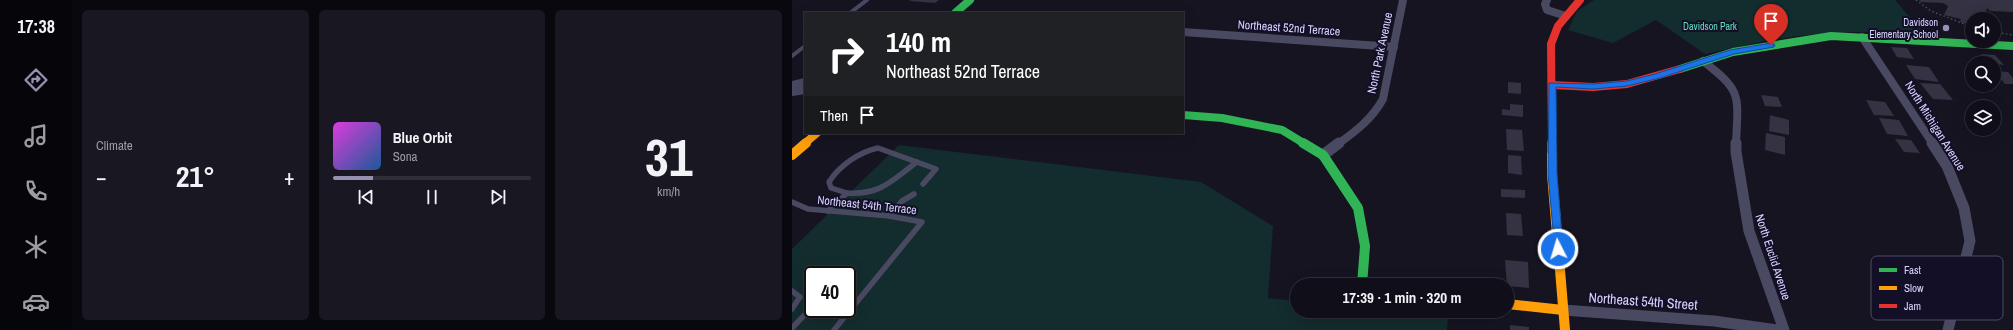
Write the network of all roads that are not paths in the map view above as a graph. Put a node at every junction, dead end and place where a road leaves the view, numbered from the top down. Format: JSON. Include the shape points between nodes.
{"nodes":[{"id":1,"x":868,"y":0,"type":"edge"},
{"id":2,"x":970,"y":0,"type":"edge"},
{"id":3,"x":1403,"y":0,"type":"edge"},
{"id":4,"x":1547,"y":0,"type":"edge"},
{"id":5,"x":1576,"y":0,"type":"edge"},
{"id":6,"x":851,"y":12,"type":"edge"},
{"id":7,"x":956,"y":12,"type":"edge"},
{"id":8,"x":1566,"y":16,"type":"junction"},
{"id":9,"x":1184,"y":32,"type":"edge"},
{"id":10,"x":1862,"y":37,"type":"junction"},
{"id":11,"x":804,"y":47,"type":"edge"},
{"id":12,"x":1394,"y":47,"type":"junction"},
{"id":13,"x":2012,"y":47,"type":"edge"},
{"id":14,"x":792,"y":56,"type":"edge"},
{"id":15,"x":1703,"y":61,"type":"junction"},
{"id":16,"x":804,"y":82,"type":"edge"},
{"id":17,"x":792,"y":85,"type":"edge"},
{"id":18,"x":1552,"y":85,"type":"junction"},
{"id":19,"x":804,"y":90,"type":"edge"},
{"id":20,"x":792,"y":92,"type":"edge"},
{"id":21,"x":1184,"y":115,"type":"edge"},
{"id":22,"x":816,"y":134,"type":"edge"},
{"id":23,"x":792,"y":155,"type":"edge"},
{"id":24,"x":1323,"y":155,"type":"junction"},
{"id":25,"x":917,"y":162,"type":"junction"},
{"id":26,"x":923,"y":184,"type":"dead end"},
{"id":27,"x":847,"y":192,"type":"junction"},
{"id":28,"x":914,"y":194,"type":"dead end"},
{"id":29,"x":792,"y":202,"type":"edge"},
{"id":30,"x":828,"y":211,"type":"junction"},
{"id":31,"x":889,"y":216,"type":"junction"},
{"id":32,"x":1966,"y":256,"type":"edge"},
{"id":33,"x":1363,"y":278,"type":"edge"},
{"id":34,"x":792,"y":291,"type":"edge"},
{"id":35,"x":1514,"y":305,"type":"edge"},
{"id":36,"x":792,"y":309,"type":"edge"},
{"id":37,"x":1563,"y":310,"type":"junction"},
{"id":38,"x":804,"y":315,"type":"edge"},
{"id":39,"x":1950,"y":320,"type":"edge"},
{"id":40,"x":792,"y":328,"type":"edge"},
{"id":41,"x":834,"y":330,"type":"edge"},
{"id":42,"x":1564,"y":330,"type":"edge"},
{"id":43,"x":1777,"y":330,"type":"edge"},
{"id":44,"x":1784,"y":330,"type":"edge"},
{"id":45,"x":1948,"y":330,"type":"edge"}],
"edges":[{"from":1,"to":6,"type":"lane"},
{"from":2,"to":7,"type":"street"},
{"from":3,"to":12,"type":"street","name":"North Park Avenue"},
{"from":4,"to":8,"type":"street","via":[[1547,10]]},
{"from":5,"to":8,"type":"street"},
{"from":8,"to":18,"type":"street","via":[[1558,26],[1551,44]]},
{"from":9,"to":12,"type":"street","name":"Northeast 52nd Terrace"},
{"from":10,"to":13,"type":"street"},
{"from":10,"to":15,"type":"street","via":[[1831,36],[1771,45]]},
{"from":10,"to":32,"type":"street","name":"North Michigan Avenue","via":[[1956,184],[1964,208],[1970,241]]},
{"from":11,"to":14,"type":"lane"},
{"from":12,"to":24,"type":"street","name":"North Park Avenue","via":[[1379,108],[1365,124]]},
{"from":15,"to":18,"type":"street","via":[[1627,84],[1593,87]]},
{"from":15,"to":44,"type":"street","name":"North Euclid Avenue","via":[[1729,82],[1736,94],[1736,152],[1749,231]]},
{"from":16,"to":17,"type":"street"},
{"from":18,"to":37,"type":"street","via":[[1552,174]]},
{"from":19,"to":20,"type":"street"},
{"from":21,"to":24,"type":"street","via":[[1222,118],[1282,130]]},
{"from":22,"to":23,"type":"street"},
{"from":24,"to":33,"type":"street","via":[[1361,215],[1366,245]]},
{"from":25,"to":26,"type":"lane","via":[[936,169]]},
{"from":25,"to":27,"type":"lane","via":[[880,189],[863,194]]},
{"from":25,"to":27,"type":"lane","via":[[878,148],[868,150],[836,172],[830,182],[831,188]]},
{"from":27,"to":30,"type":"lane"},
{"from":28,"to":31,"type":"lane","via":[[902,200]]},
{"from":29,"to":30,"type":"lane","name":"Northeast 54th Terrace","via":[[808,209]]},
{"from":30,"to":31,"type":"lane","name":"Northeast 54th Terrace"},
{"from":31,"to":41,"type":"lane","name":"Northeast 54th Terrace","via":[[922,222]]},
{"from":34,"to":36,"type":"lane","via":[[800,297]]},
{"from":35,"to":37,"type":"street","name":"Northeast 54th Street"},
{"from":37,"to":42,"type":"street"},
{"from":37,"to":43,"type":"street","name":"Northeast 54th Street","via":[[1645,318],[1714,321]]},
{"from":38,"to":40,"type":"lane"},
{"from":39,"to":45,"type":"street","name":"North Michigan Avenue"}]}
